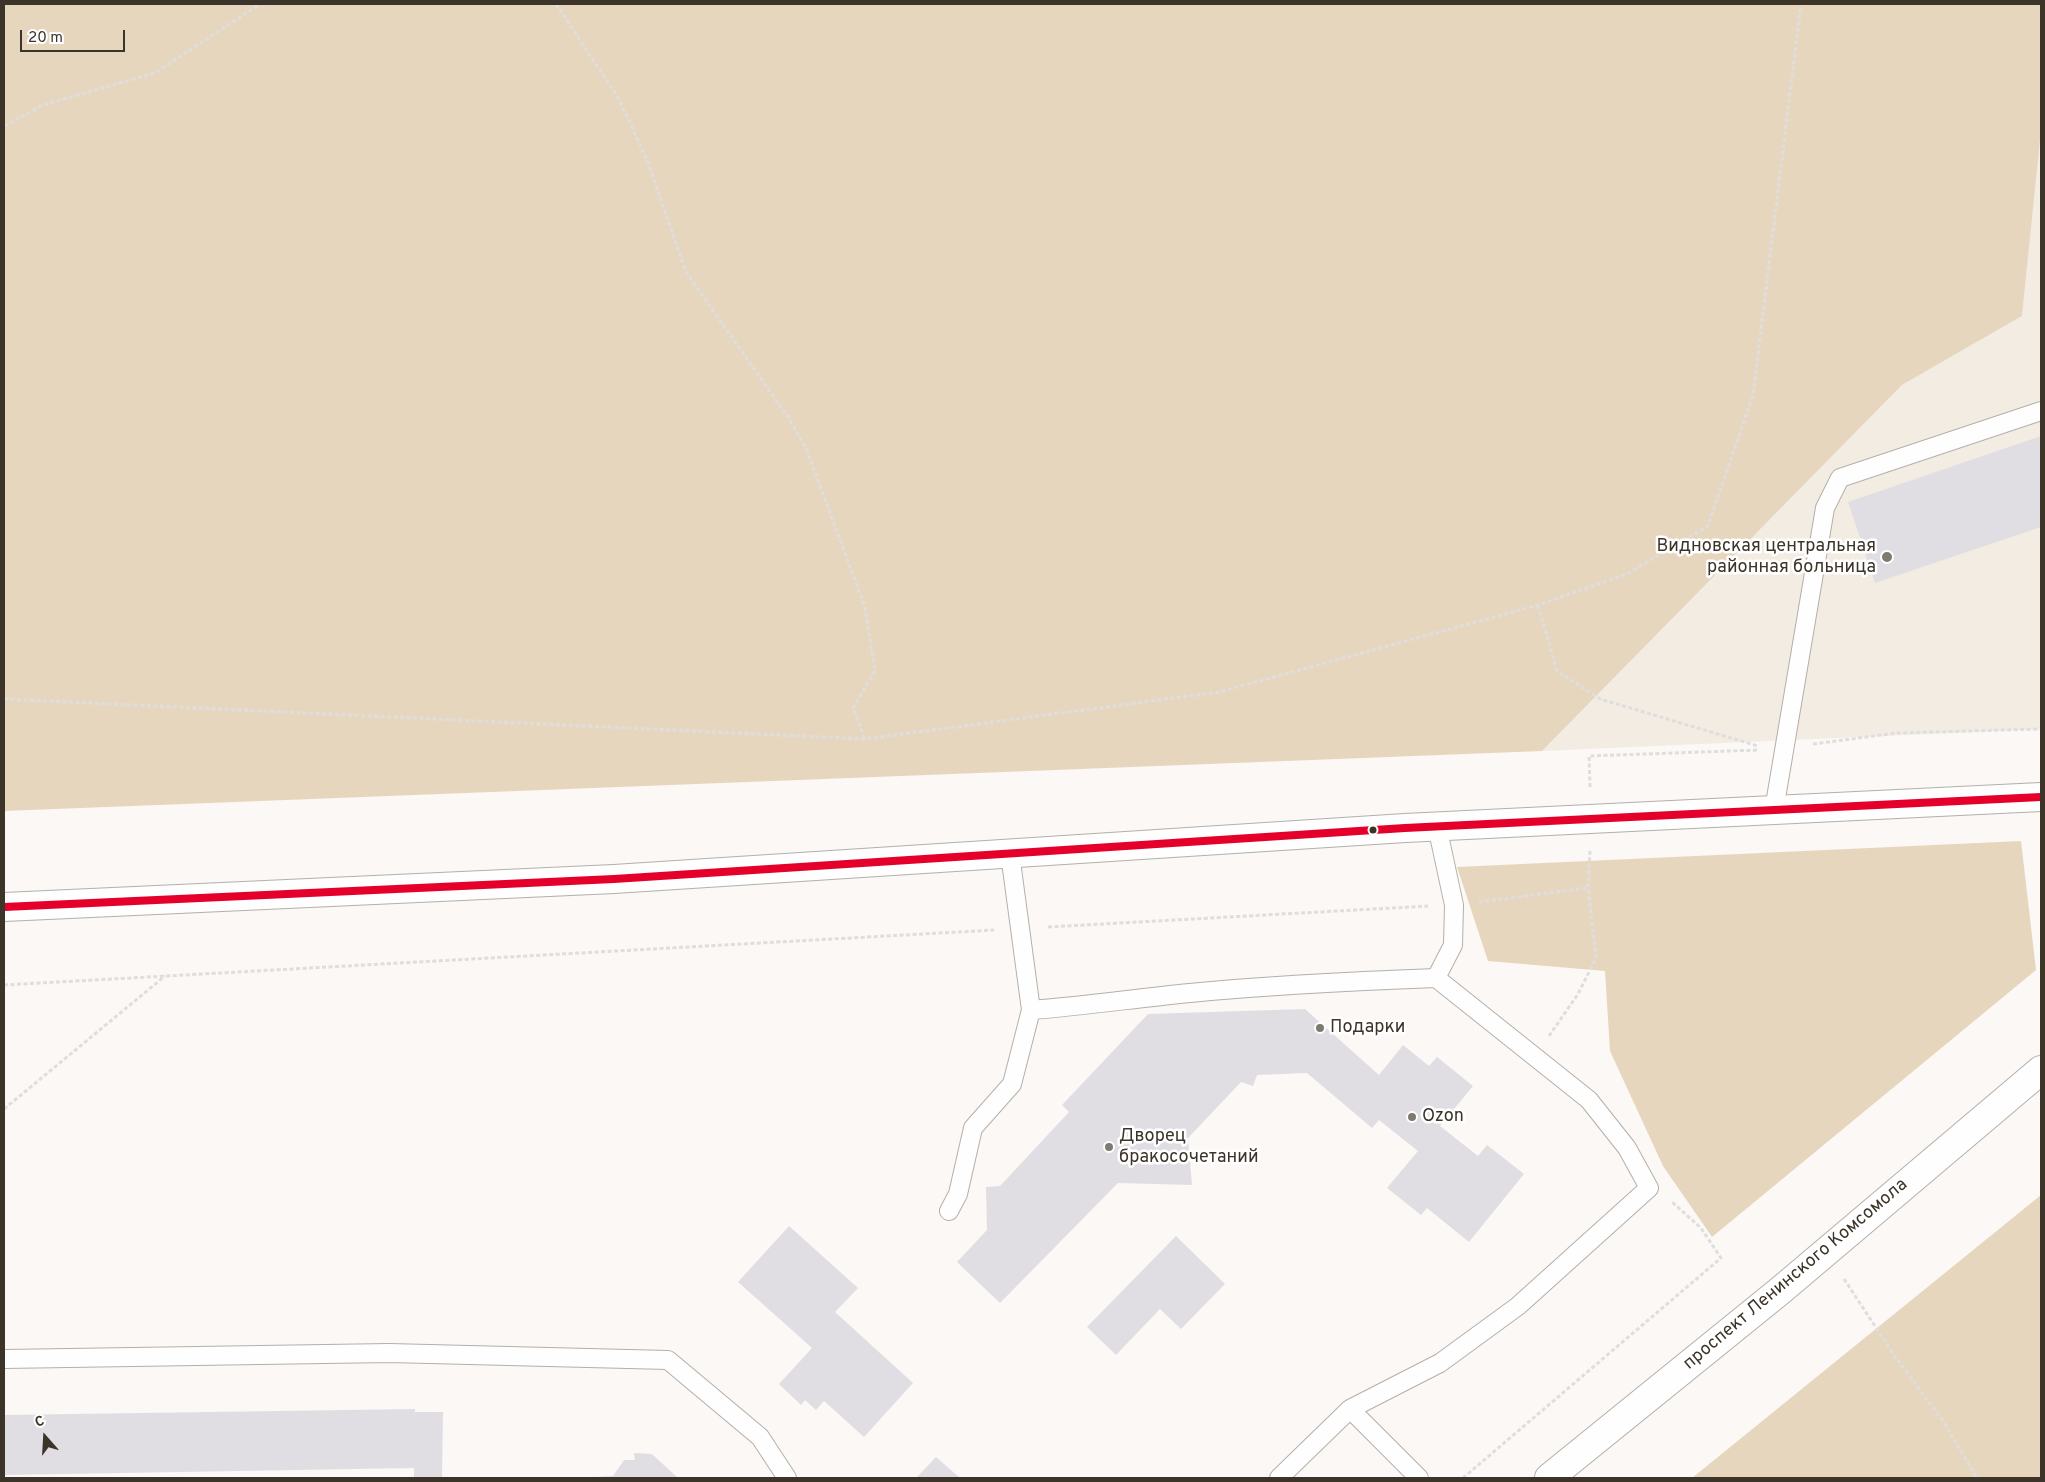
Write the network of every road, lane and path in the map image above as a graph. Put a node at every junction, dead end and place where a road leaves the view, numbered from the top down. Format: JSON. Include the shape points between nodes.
{"nodes":[{"id":1,"x":260,"y":4,"type":"edge"},
{"id":2,"x":556,"y":4,"type":"edge"},
{"id":3,"x":1801,"y":4,"type":"edge"},
{"id":4,"x":4,"y":126,"type":"edge"},
{"id":5,"x":2041,"y":411,"type":"edge"},
{"id":6,"x":1538,"y":605,"type":"junction"},
{"id":7,"x":4,"y":699,"type":"edge"},
{"id":8,"x":2041,"y":729,"type":"edge"},
{"id":9,"x":865,"y":739,"type":"junction"},
{"id":10,"x":1784,"y":748,"type":"junction"},
{"id":11,"x":2041,"y":798,"type":"edge"},
{"id":12,"x":1774,"y":810,"type":"junction"},
{"id":13,"x":1437,"y":826,"type":"junction"},
{"id":14,"x":1010,"y":854,"type":"junction"},
{"id":15,"x":1454,"y":905,"type":"junction"},
{"id":16,"x":4,"y":907,"type":"edge"},
{"id":17,"x":1020,"y":929,"type":"junction"},
{"id":18,"x":166,"y":976,"type":"junction"},
{"id":19,"x":1436,"y":978,"type":"junction"},
{"id":20,"x":4,"y":985,"type":"edge"},
{"id":21,"x":1032,"y":1010,"type":"junction"},
{"id":22,"x":1536,"y":1055,"type":"junction"},
{"id":23,"x":2041,"y":1070,"type":"edge"},
{"id":24,"x":4,"y":1109,"type":"edge"},
{"id":25,"x":1649,"y":1188,"type":"junction"},
{"id":26,"x":949,"y":1211,"type":"dead end"},
{"id":27,"x":1826,"y":1252,"type":"junction"},
{"id":28,"x":4,"y":1359,"type":"edge"},
{"id":29,"x":1350,"y":1409,"type":"junction"},
{"id":30,"x":787,"y":1478,"type":"edge"},
{"id":31,"x":1279,"y":1478,"type":"edge"},
{"id":32,"x":1419,"y":1478,"type":"edge"},
{"id":33,"x":1463,"y":1478,"type":"edge"},
{"id":34,"x":1549,"y":1478,"type":"edge"},
{"id":35,"x":1977,"y":1478,"type":"edge"}],
"edges":[{"from":1,"to":4,"type":"path","via":[[155,73],[43,105]]},
{"from":2,"to":9,"type":"path","via":[[617,96],[646,157],[686,272],[788,417],[806,448],[865,607],[875,671],[853,708]]},
{"from":3,"to":6,"type":"path","via":[[1754,395],[1708,526],[1627,574]]},
{"from":5,"to":10,"type":"lane","via":[[1840,478],[1825,508]]},
{"from":6,"to":9,"type":"path","via":[[1219,692]]},
{"from":6,"to":10,"type":"path","via":[[1557,671],[1600,699],[1771,750]]},
{"from":7,"to":9,"type":"path"},
{"from":8,"to":10,"type":"path","via":[[1896,733]]},
{"from":10,"to":12,"type":"lane"},
{"from":11,"to":12,"type":"street"},
{"from":12,"to":13,"type":"street"},
{"from":13,"to":14,"type":"street"},
{"from":13,"to":15,"type":"lane"},
{"from":14,"to":16,"type":"street","via":[[614,879]]},
{"from":14,"to":17,"type":"lane"},
{"from":15,"to":17,"type":"path"},
{"from":15,"to":19,"type":"lane","via":[[1452,945]]},
{"from":15,"to":22,"type":"path","via":[[1588,888],[1596,958],[1578,994]]},
{"from":17,"to":18,"type":"path"},
{"from":17,"to":21,"type":"lane"},
{"from":18,"to":20,"type":"path"},
{"from":18,"to":24,"type":"path"},
{"from":19,"to":21,"type":"lane","via":[[1321,982]]},
{"from":19,"to":22,"type":"lane"},
{"from":21,"to":26,"type":"lane","via":[[1012,1084],[973,1128],[958,1194]]},
{"from":22,"to":25,"type":"lane","via":[[1589,1100],[1627,1148]]},
{"from":23,"to":27,"type":"street","name":"проспект Ленинского Комсомола"},
{"from":25,"to":29,"type":"lane","via":[[1518,1306],[1440,1363]]},
{"from":25,"to":33,"type":"path","via":[[1680,1208],[1701,1228],[1721,1258]]},
{"from":27,"to":34,"type":"street","name":"проспект Ленинского Комсомола"},
{"from":27,"to":35,"type":"path","via":[[1894,1355],[1943,1421]]},
{"from":28,"to":30,"type":"lane","via":[[389,1353],[668,1360],[760,1437]]},
{"from":29,"to":31,"type":"lane"},
{"from":29,"to":32,"type":"lane"}]}
